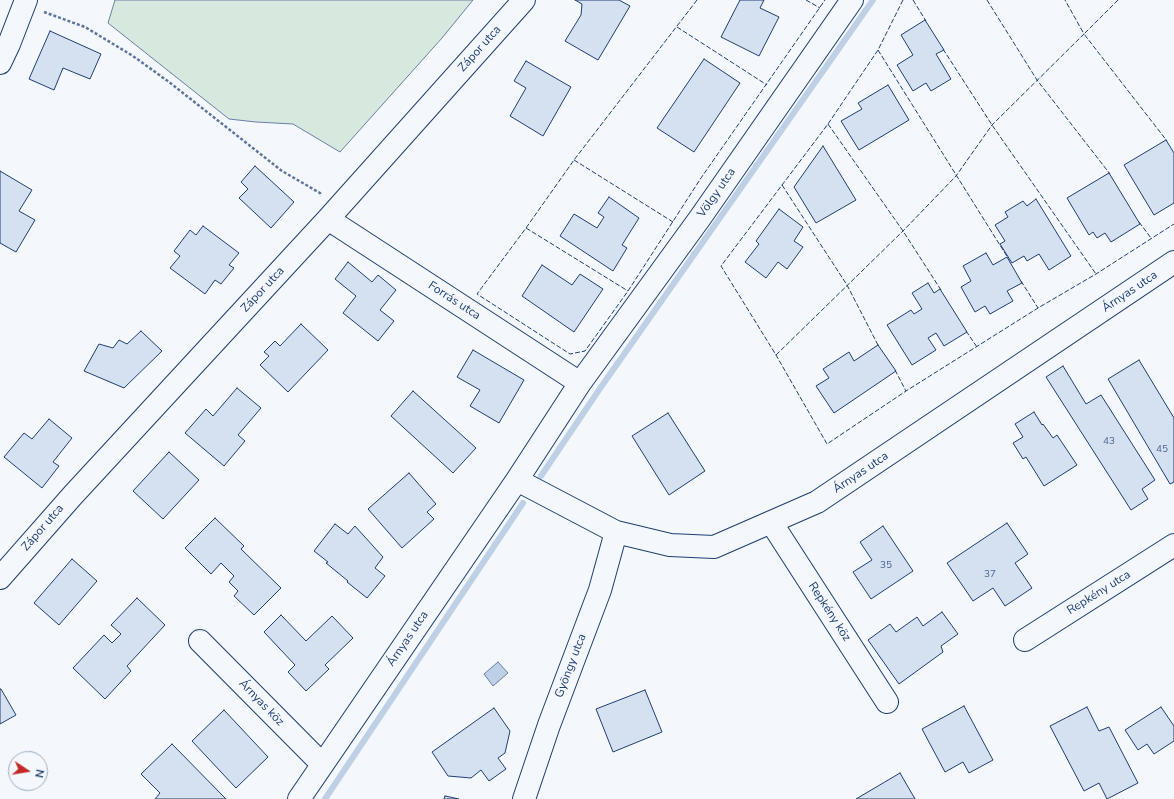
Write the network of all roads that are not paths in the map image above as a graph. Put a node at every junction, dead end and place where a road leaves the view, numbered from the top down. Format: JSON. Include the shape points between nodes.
{"nodes":[{"id":1,"x":524,"y":0,"type":"edge"},
{"id":2,"x":852,"y":0,"type":"edge"},
{"id":3,"x":26,"y":2,"type":"edge"},
{"id":4,"x":3,"y":49,"type":"edge"},
{"id":5,"x":328,"y":220,"type":"junction"},
{"id":6,"x":1174,"y":262,"type":"edge"},
{"id":7,"x":580,"y":383,"type":"junction"},
{"id":8,"x":517,"y":480,"type":"junction"},
{"id":9,"x":771,"y":522,"type":"junction"},
{"id":10,"x":616,"y":532,"type":"junction"},
{"id":11,"x":1174,"y":545,"type":"edge"},
{"id":12,"x":0,"y":578,"type":"edge"},
{"id":13,"x":1025,"y":640,"type":"dead end"},
{"id":14,"x":200,"y":641,"type":"dead end"},
{"id":15,"x":887,"y":702,"type":"dead end"},
{"id":16,"x":322,"y":764,"type":"junction"},
{"id":17,"x":299,"y":799,"type":"edge"},
{"id":18,"x":524,"y":799,"type":"edge"}],
"edges":[{"from":1,"to":5,"type":"street","name":"Zápor utca"},
{"from":2,"to":7,"type":"street","name":"Völgy utca","via":[[700,218]]},
{"from":3,"to":4,"type":"street"},
{"from":5,"to":7,"type":"street","name":"Forrás utca"},
{"from":5,"to":12,"type":"street","name":"Zápor utca","via":[[73,495]]},
{"from":6,"to":9,"type":"street","name":"Árnyas utca","via":[[817,502]]},
{"from":7,"to":8,"type":"street","name":"Árnyas utca"},
{"from":8,"to":10,"type":"street","name":"Árnyas utca"},
{"from":8,"to":16,"type":"street","name":"Árnyas utca"},
{"from":9,"to":10,"type":"street","name":"Árnyas utca","via":[[714,547],[670,545]]},
{"from":9,"to":15,"type":"street","name":"Repkény köz"},
{"from":10,"to":18,"type":"street","name":"Gyöngy utca","via":[[600,590]]},
{"from":11,"to":13,"type":"street","name":"Repkény utca"},
{"from":14,"to":16,"type":"street","name":"Árnyas köz"},
{"from":16,"to":17,"type":"street","name":"Árnyas utca"}]}
